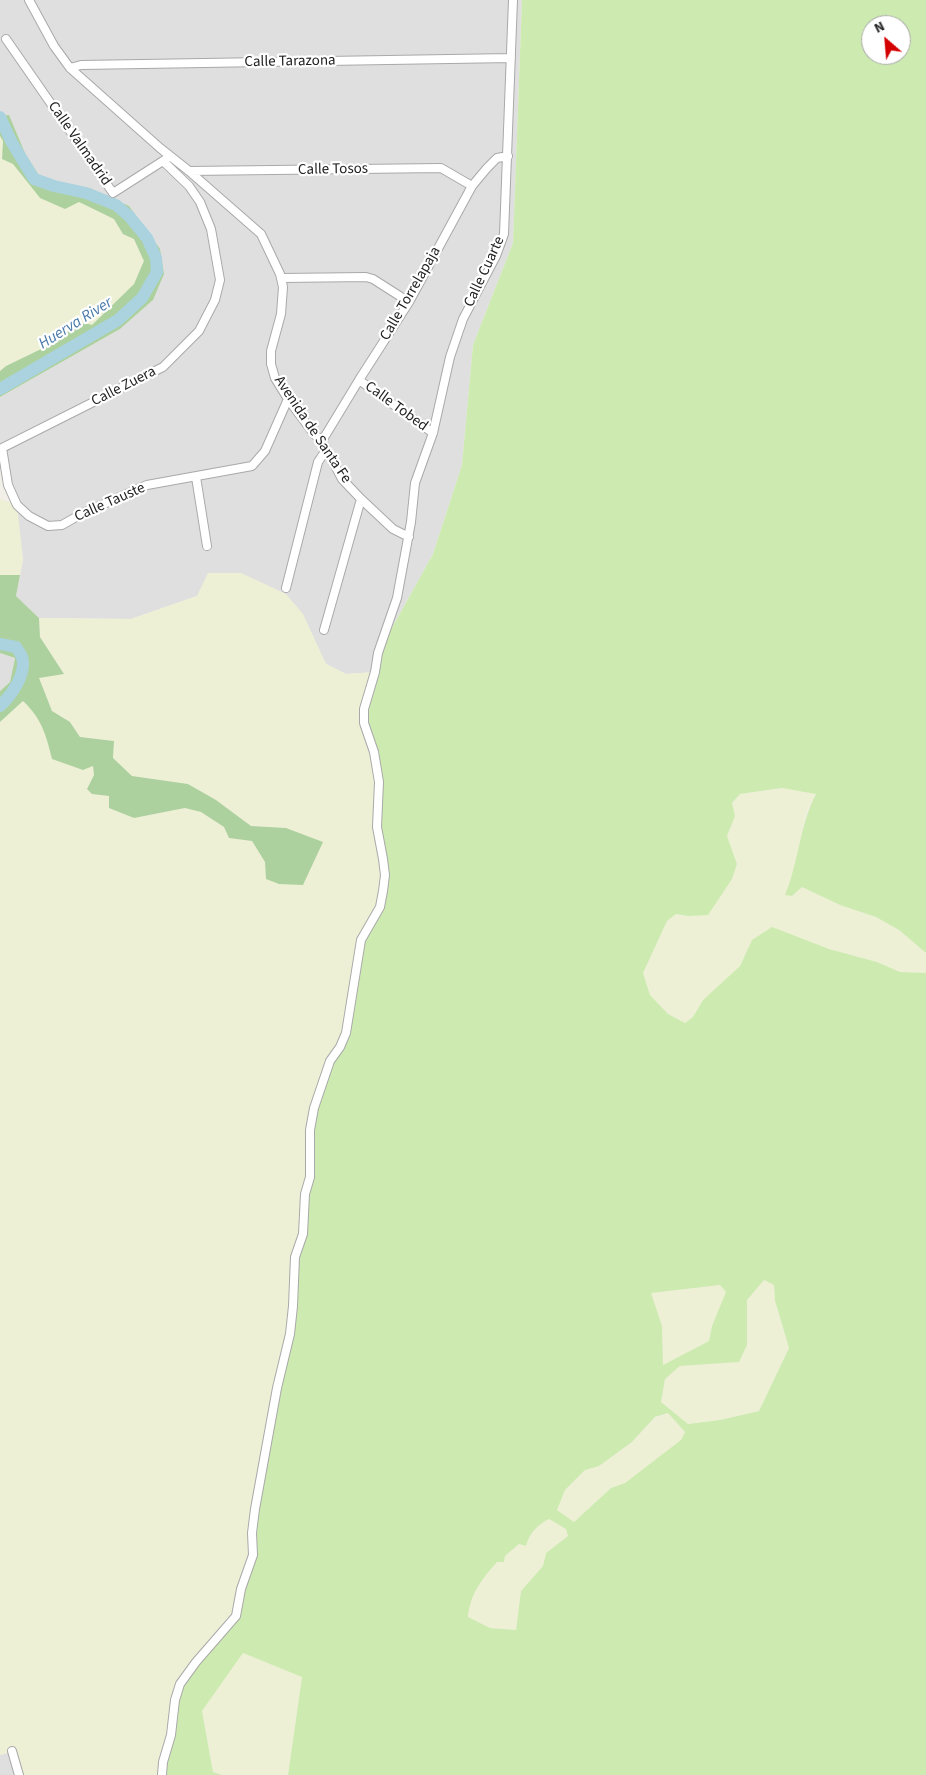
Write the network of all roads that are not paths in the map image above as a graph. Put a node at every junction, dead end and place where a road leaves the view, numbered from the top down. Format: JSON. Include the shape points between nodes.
{"nodes":[{"id":1,"x":29,"y":0,"type":"edge"},
{"id":2,"x":514,"y":0,"type":"edge"},
{"id":3,"x":6,"y":39,"type":"dead end"},
{"id":4,"x":511,"y":58,"type":"junction"},
{"id":5,"x":70,"y":68,"type":"junction"},
{"id":6,"x":508,"y":156,"type":"junction"},
{"id":7,"x":166,"y":158,"type":"junction"},
{"id":8,"x":189,"y":171,"type":"junction"},
{"id":9,"x":199,"y":171,"type":"junction"},
{"id":10,"x":198,"y":181,"type":"junction"},
{"id":11,"x":472,"y":186,"type":"junction"},
{"id":12,"x":282,"y":278,"type":"junction"},
{"id":13,"x":410,"y":302,"type":"junction"},
{"id":14,"x":359,"y":380,"type":"junction"},
{"id":15,"x":288,"y":398,"type":"junction"},
{"id":16,"x":433,"y":433,"type":"junction"},
{"id":17,"x":322,"y":441,"type":"junction"},
{"id":18,"x":2,"y":448,"type":"joint"},
{"id":19,"x":326,"y":450,"type":"junction"},
{"id":20,"x":196,"y":477,"type":"junction"},
{"id":21,"x":361,"y":500,"type":"junction"},
{"id":22,"x":409,"y":537,"type":"junction"},
{"id":23,"x":206,"y":546,"type":"dead end"},
{"id":24,"x":286,"y":588,"type":"dead end"},
{"id":25,"x":324,"y":630,"type":"dead end"},
{"id":26,"x":12,"y":1751,"type":"dead end"},
{"id":27,"x":19,"y":1775,"type":"edge"},
{"id":28,"x":162,"y":1775,"type":"edge"}],
"edges":[{"from":1,"to":5,"type":"street","name":"Avenida de Santa Fe"},
{"from":2,"to":4,"type":"street","name":"Calle Cuarte"},
{"from":3,"to":7,"type":"street","name":"Calle Valmadrid","via":[[112,193]]},
{"from":4,"to":5,"type":"street","name":"Calle Tarazona","via":[[81,65]]},
{"from":4,"to":6,"type":"street","name":"Calle Cuarte"},
{"from":5,"to":7,"type":"street","name":"Avenida de Santa Fe"},
{"from":6,"to":11,"type":"street","name":"Calle Torrelapaja","via":[[498,158]]},
{"from":6,"to":16,"type":"street","name":"Calle Cuarte","via":[[504,234],[463,318],[450,357]]},
{"from":7,"to":8,"type":"street","name":"Avenida de Santa Fe"},
{"from":7,"to":18,"type":"street","name":"Calle Zuera","via":[[200,202],[211,229],[220,280],[215,300],[199,331],[163,367]]},
{"from":8,"to":9,"type":"street","name":"Calle Tosos"},
{"from":8,"to":10,"type":"street","name":"Avenida de Santa Fe"},
{"from":9,"to":10,"type":"street"},
{"from":9,"to":11,"type":"street","name":"Calle Tosos","via":[[441,168]]},
{"from":10,"to":12,"type":"street","name":"Avenida de Santa Fe","via":[[261,234]]},
{"from":11,"to":13,"type":"street","name":"Calle Torrelapaja"},
{"from":12,"to":13,"type":"street","via":[[366,277]]},
{"from":12,"to":15,"type":"street","name":"Avenida de Santa Fe","via":[[281,314],[271,358],[275,378]]},
{"from":13,"to":14,"type":"street","name":"Calle Torrelapaja"},
{"from":14,"to":16,"type":"street","name":"Calle Tobed"},
{"from":14,"to":17,"type":"street","name":"Calle Torrelapaja"},
{"from":15,"to":17,"type":"street","name":"Avenida de Santa Fe"},
{"from":15,"to":20,"type":"street","name":"Calle Tauste","via":[[265,451],[252,466]]},
{"from":16,"to":22,"type":"street","name":"Calle Cuarte","via":[[415,483]]},
{"from":17,"to":19,"type":"street","name":"Avenida de Santa Fe"},
{"from":18,"to":20,"type":"street","name":"Calle Tauste","via":[[8,485],[17,505],[48,526],[62,525],[83,512],[147,485]]},
{"from":19,"to":21,"type":"street","name":"Avenida de Santa Fe","via":[[339,474]]},
{"from":19,"to":24,"type":"street","via":[[318,462]]},
{"from":20,"to":23,"type":"street"},
{"from":21,"to":22,"type":"street","name":"Avenida de Santa Fe","via":[[395,531]]},
{"from":21,"to":25,"type":"street"},
{"from":22,"to":28,"type":"street","name":"Calle Cuarte","via":[[397,598],[367,696],[364,723],[374,752],[379,782],[376,827],[385,875],[380,907],[361,940],[346,1033],[330,1061],[312,1116],[310,1176],[305,1194],[303,1234],[296,1257],[290,1334],[255,1509],[253,1555],[236,1616],[180,1684]]},
{"from":26,"to":27,"type":"street"}]}
